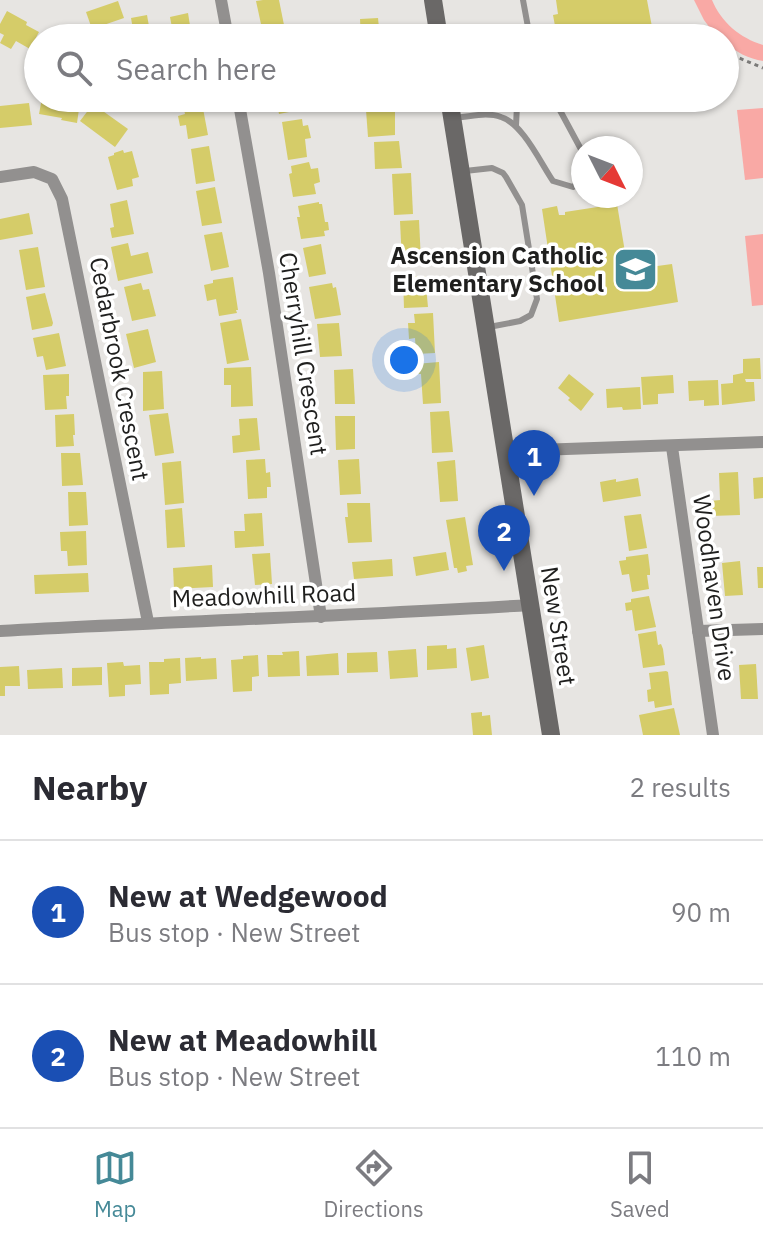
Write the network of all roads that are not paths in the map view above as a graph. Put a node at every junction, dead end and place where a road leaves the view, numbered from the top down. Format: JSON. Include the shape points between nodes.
{"nodes":[{"id":1,"x":221,"y":0,"type":"edge"},
{"id":2,"x":433,"y":0,"type":"edge"},
{"id":3,"x":523,"y":0,"type":"edge"},
{"id":4,"x":225,"y":24,"type":"edge"},
{"id":5,"x":437,"y":24,"type":"edge"},
{"id":6,"x":527,"y":24,"type":"edge"},
{"id":7,"x":240,"y":112,"type":"edge"},
{"id":8,"x":451,"y":112,"type":"edge"},
{"id":9,"x":517,"y":112,"type":"edge"},
{"id":10,"x":561,"y":112,"type":"edge"},
{"id":11,"x":452,"y":118,"type":"junction"},
{"id":12,"x":516,"y":125,"type":"junction"},
{"id":13,"x":574,"y":136,"type":"edge"},
{"id":14,"x":461,"y":171,"type":"junction"},
{"id":15,"x":0,"y":177,"type":"edge"},
{"id":16,"x":571,"y":186,"type":"edge"},
{"id":17,"x":486,"y":327,"type":"junction"},
{"id":18,"x":763,"y":442,"type":"edge"},
{"id":19,"x":672,"y":447,"type":"junction"},
{"id":20,"x":506,"y":453,"type":"junction"},
{"id":21,"x":530,"y":605,"type":"junction"},
{"id":22,"x":321,"y":617,"type":"junction"},
{"id":23,"x":148,"y":622,"type":"junction"},
{"id":24,"x":763,"y":629,"type":"edge"},
{"id":25,"x":0,"y":631,"type":"edge"},
{"id":26,"x":698,"y":631,"type":"junction"},
{"id":27,"x":551,"y":735,"type":"edge"},
{"id":28,"x":713,"y":735,"type":"edge"}],
"edges":[{"from":1,"to":4,"type":"street"},
{"from":2,"to":5,"type":"main road"},
{"from":3,"to":6,"type":"lane"},
{"from":7,"to":22,"type":"street","name":"Cherryhill Crescent"},
{"from":8,"to":11,"type":"main road","name":"New Street"},
{"from":9,"to":12,"type":"lane"},
{"from":10,"to":13,"type":"lane"},
{"from":11,"to":12,"type":"lane","via":[[499,116]]},
{"from":11,"to":14,"type":"main road","name":"New Street"},
{"from":12,"to":16,"type":"lane","via":[[553,181]]},
{"from":14,"to":17,"type":"main road","name":"New Street"},
{"from":14,"to":17,"type":"lane","via":[[492,168],[503,173],[522,205],[537,299],[531,315]]},
{"from":15,"to":23,"type":"street","name":"Cedarbrook Crescent","via":[[34,172],[52,179],[62,199]]},
{"from":17,"to":20,"type":"main road","name":"New Street"},
{"from":18,"to":19,"type":"street"},
{"from":19,"to":20,"type":"street"},
{"from":19,"to":26,"type":"street","name":"Woodhaven Drive"},
{"from":20,"to":21,"type":"main road","name":"New Street"},
{"from":21,"to":22,"type":"street","name":"Meadowhill Road"},
{"from":21,"to":27,"type":"main road","name":"New Street"},
{"from":22,"to":23,"type":"street","name":"Meadowhill Road"},
{"from":23,"to":25,"type":"street","name":"Meadowhill Road"},
{"from":24,"to":26,"type":"street"},
{"from":26,"to":28,"type":"street","name":"Woodhaven Drive"}]}
